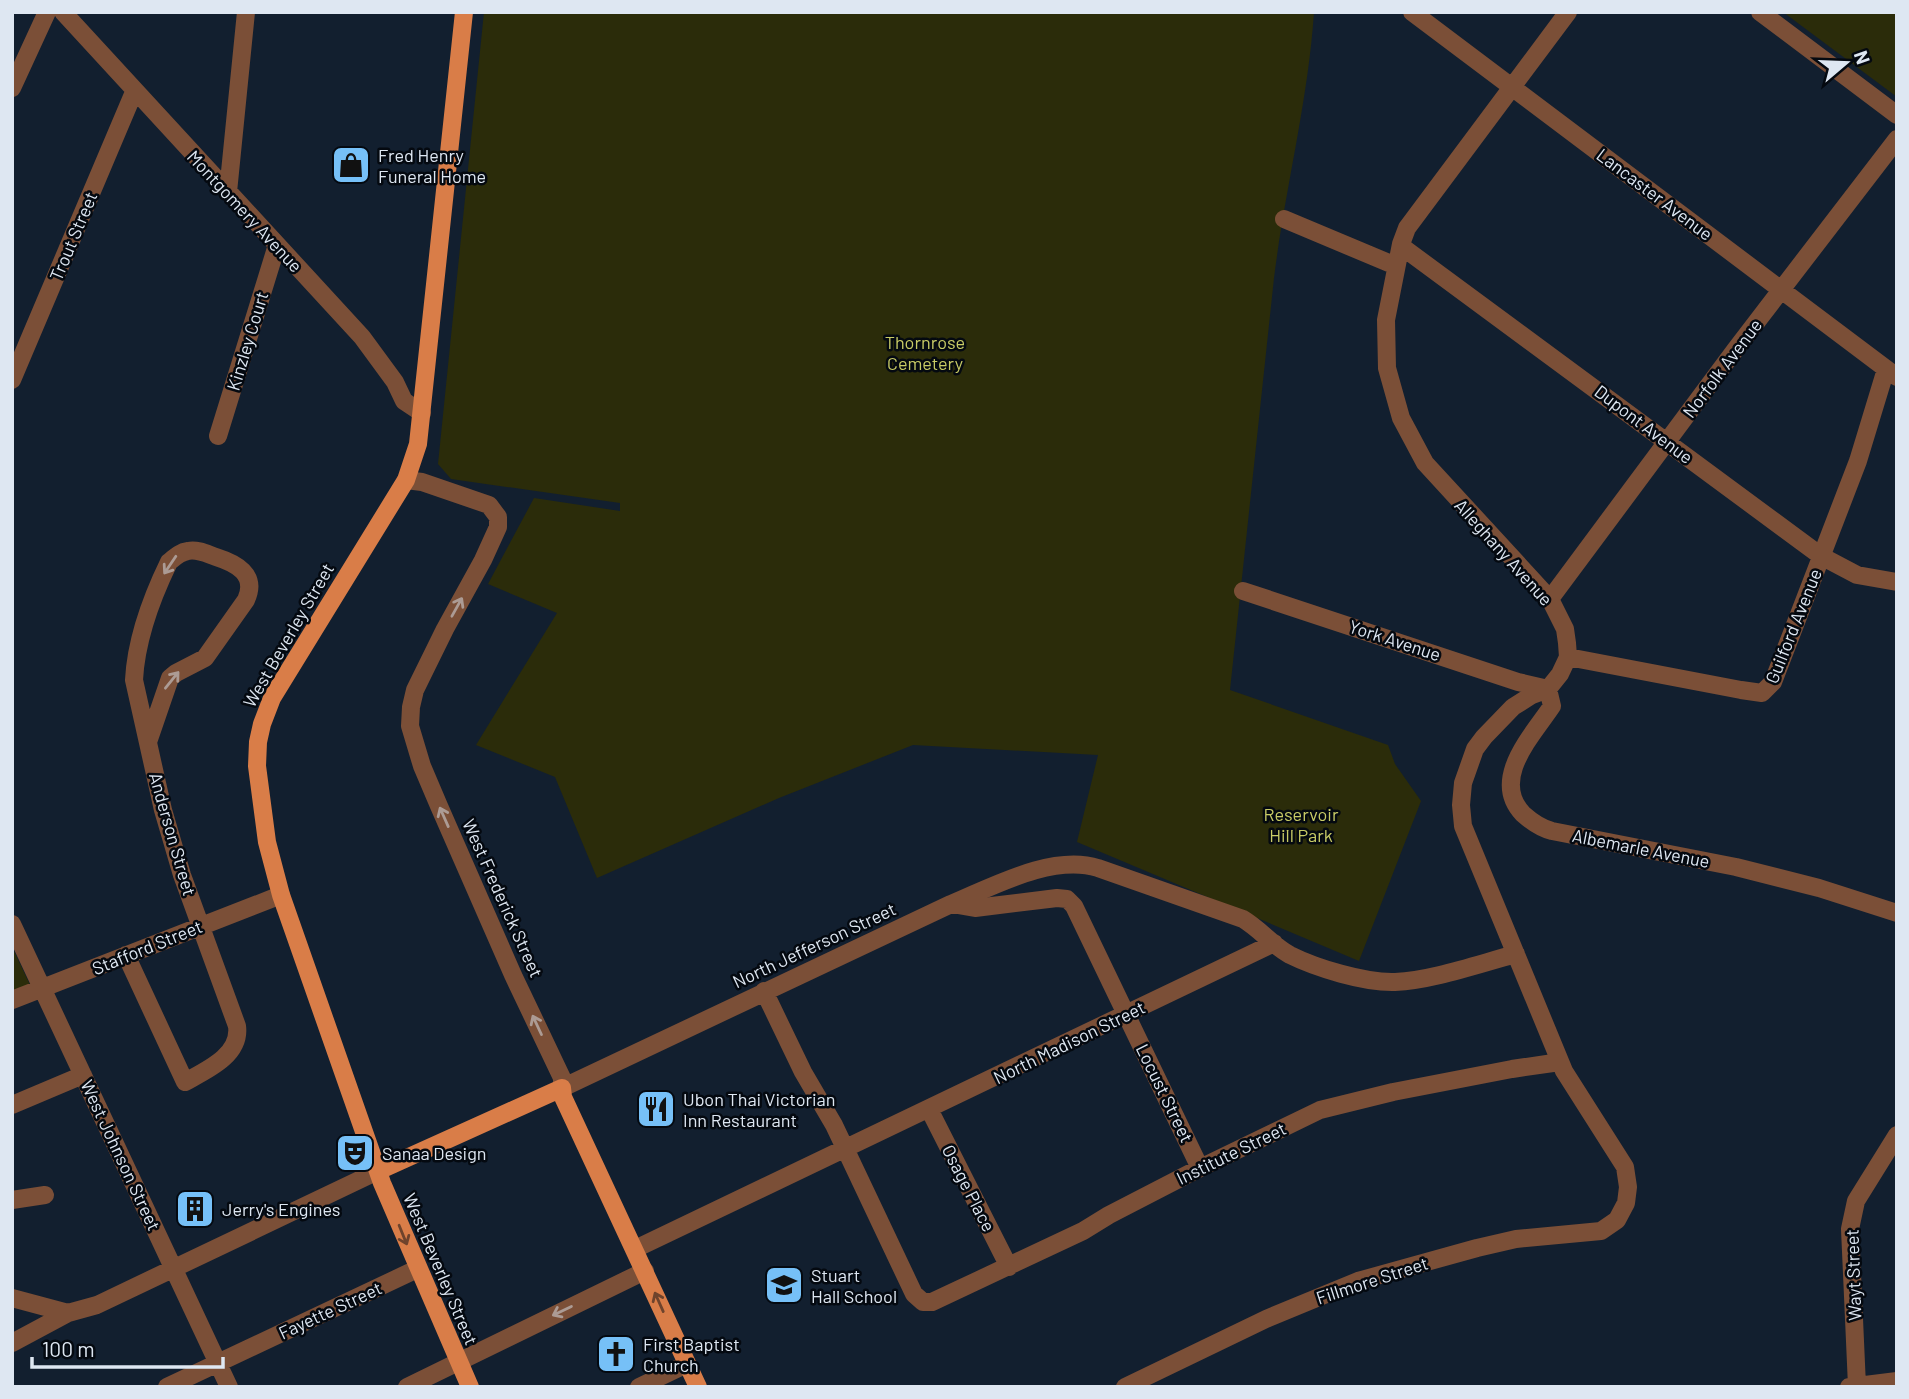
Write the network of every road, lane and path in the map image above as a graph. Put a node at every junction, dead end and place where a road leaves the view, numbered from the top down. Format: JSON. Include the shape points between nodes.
{"nodes":[{"id":1,"x":47,"y":12,"type":"edge"},
{"id":2,"x":63,"y":12,"type":"edge"},
{"id":3,"x":246,"y":12,"type":"edge"},
{"id":4,"x":464,"y":12,"type":"edge"},
{"id":5,"x":1412,"y":12,"type":"edge"},
{"id":6,"x":1568,"y":12,"type":"edge"},
{"id":7,"x":1760,"y":12,"type":"edge"},
{"id":8,"x":12,"y":88,"type":"edge"},
{"id":9,"x":1511,"y":88,"type":"junction"},
{"id":10,"x":134,"y":92,"type":"junction"},
{"id":11,"x":1897,"y":115,"type":"edge"},
{"id":12,"x":1897,"y":139,"type":"edge"},
{"id":13,"x":228,"y":192,"type":"junction"},
{"id":14,"x":1284,"y":219,"type":"dead end"},
{"id":15,"x":277,"y":246,"type":"junction"},
{"id":16,"x":1401,"y":246,"type":"junction"},
{"id":17,"x":1396,"y":266,"type":"junction"},
{"id":18,"x":1782,"y":289,"type":"junction"},
{"id":19,"x":16,"y":361,"type":"edge"},
{"id":20,"x":1891,"y":373,"type":"edge"},
{"id":21,"x":12,"y":380,"type":"edge"},
{"id":22,"x":422,"y":413,"type":"junction"},
{"id":23,"x":218,"y":436,"type":"dead end"},
{"id":24,"x":1667,"y":441,"type":"junction"},
{"id":25,"x":405,"y":480,"type":"junction"},
{"id":26,"x":1821,"y":556,"type":"junction"},
{"id":27,"x":1897,"y":582,"type":"edge"},
{"id":28,"x":1242,"y":591,"type":"dead end"},
{"id":29,"x":1550,"y":599,"type":"junction"},
{"id":30,"x":1568,"y":657,"type":"junction"},
{"id":31,"x":1548,"y":689,"type":"junction"},
{"id":32,"x":148,"y":742,"type":"junction"},
{"id":33,"x":281,"y":895,"type":"junction"},
{"id":34,"x":951,"y":904,"type":"junction"},
{"id":35,"x":1897,"y":913,"type":"edge"},
{"id":36,"x":12,"y":924,"type":"edge"},
{"id":37,"x":201,"y":925,"type":"junction"},
{"id":38,"x":1274,"y":943,"type":"junction"},
{"id":39,"x":1516,"y":954,"type":"junction"},
{"id":40,"x":126,"y":955,"type":"junction"},
{"id":41,"x":42,"y":988,"type":"junction"},
{"id":42,"x":764,"y":991,"type":"junction"},
{"id":43,"x":12,"y":1000,"type":"edge"},
{"id":44,"x":1127,"y":1014,"type":"junction"},
{"id":45,"x":1560,"y":1062,"type":"junction"},
{"id":46,"x":83,"y":1075,"type":"junction"},
{"id":47,"x":562,"y":1088,"type":"junction"},
{"id":48,"x":12,"y":1105,"type":"edge"},
{"id":49,"x":929,"y":1109,"type":"junction"},
{"id":50,"x":1897,"y":1135,"type":"edge"},
{"id":51,"x":845,"y":1149,"type":"junction"},
{"id":52,"x":1200,"y":1168,"type":"junction"},
{"id":53,"x":378,"y":1171,"type":"junction"},
{"id":54,"x":45,"y":1195,"type":"dead end"},
{"id":55,"x":12,"y":1200,"type":"edge"},
{"id":56,"x":635,"y":1249,"type":"junction"},
{"id":57,"x":1009,"y":1266,"type":"junction"},
{"id":58,"x":174,"y":1268,"type":"junction"},
{"id":59,"x":417,"y":1269,"type":"junction"},
{"id":60,"x":645,"y":1271,"type":"junction"},
{"id":61,"x":12,"y":1298,"type":"edge"},
{"id":62,"x":68,"y":1314,"type":"junction"},
{"id":63,"x":12,"y":1343,"type":"edge"},
{"id":64,"x":458,"y":1362,"type":"junction"},
{"id":65,"x":217,"y":1363,"type":"junction"},
{"id":66,"x":687,"y":1364,"type":"junction"},
{"id":67,"x":1897,"y":1381,"type":"edge"},
{"id":68,"x":1853,"y":1386,"type":"edge"},
{"id":69,"x":167,"y":1387,"type":"edge"},
{"id":70,"x":229,"y":1387,"type":"edge"},
{"id":71,"x":407,"y":1387,"type":"edge"},
{"id":72,"x":470,"y":1387,"type":"edge"},
{"id":73,"x":639,"y":1387,"type":"edge"},
{"id":74,"x":698,"y":1387,"type":"edge"},
{"id":75,"x":1125,"y":1387,"type":"edge"}],
"edges":[{"from":1,"to":8,"type":"street"},
{"from":2,"to":10,"type":"street","name":"Montgomery Avenue"},
{"from":3,"to":13,"type":"street"},
{"from":4,"to":22,"type":"main road","name":"West Beverley Street"},
{"from":5,"to":9,"type":"street","name":"Lancaster Avenue"},
{"from":6,"to":9,"type":"street","name":"Alleghany Avenue"},
{"from":7,"to":11,"type":"street"},
{"from":9,"to":16,"type":"street","name":"Alleghany Avenue","via":[[1407,228]]},
{"from":9,"to":18,"type":"street","name":"Lancaster Avenue"},
{"from":10,"to":13,"type":"street","name":"Montgomery Avenue"},
{"from":10,"to":19,"type":"street","name":"Trout Street"},
{"from":12,"to":18,"type":"street","name":"Norfolk Avenue"},
{"from":13,"to":15,"type":"street","name":"Montgomery Avenue"},
{"from":14,"to":17,"type":"street"},
{"from":15,"to":22,"type":"street","name":"Montgomery Avenue","via":[[362,337],[396,382],[404,401]]},
{"from":15,"to":23,"type":"street","name":"Kinzley Court"},
{"from":16,"to":17,"type":"street","name":"Alleghany Avenue"},
{"from":16,"to":24,"type":"street","name":"Dupont Avenue"},
{"from":17,"to":29,"type":"street","name":"Alleghany Avenue","via":[[1385,347],[1390,383],[1405,428],[1433,472]]},
{"from":18,"to":20,"type":"street","name":"Lancaster Avenue"},
{"from":18,"to":24,"type":"street","name":"Norfolk Avenue"},
{"from":19,"to":21,"type":"street","name":"Trout Street"},
{"from":20,"to":26,"type":"street","name":"Guilford Avenue"},
{"from":22,"to":25,"type":"main road","name":"West Beverley Street","via":[[418,444]]},
{"from":24,"to":26,"type":"street","name":"Dupont Avenue"},
{"from":24,"to":29,"type":"street","name":"Norfolk Avenue"},
{"from":25,"to":33,"type":"main road","name":"West Beverley Street","via":[[272,698],[262,724],[257,766],[261,809]]},
{"from":47,"to":25,"type":"street","name":"West Frederick Street","one_way":true,"via":[[562,1078],[426,776],[410,726],[415,690],[483,560],[498,517],[489,505]]},
{"from":26,"to":27,"type":"street","name":"Dupont Avenue","via":[[1857,575]]},
{"from":26,"to":30,"type":"street","name":"Guilford Avenue","via":[[1773,681],[1762,693]]},
{"from":28,"to":31,"type":"street","name":"York Avenue"},
{"from":29,"to":30,"type":"street","name":"Alleghany Avenue","via":[[1565,629]]},
{"from":30,"to":31,"type":"street"},
{"from":31,"to":35,"type":"street","name":"Albemarle Avenue","via":[[1552,706],[1521,751],[1511,778],[1513,800],[1535,824],[1782,878]]},
{"from":31,"to":39,"type":"street","via":[[1513,707],[1484,737],[1472,756],[1462,790],[1466,835]]},
{"from":32,"to":32,"type":"street","name":"Anderson Street","one_way":true,"via":[[170,678],[205,658],[249,594],[245,572],[232,562],[196,550],[176,555],[169,562],[135,666]]},
{"from":32,"to":37,"type":"street","name":"Anderson Street","via":[[174,849]]},
{"from":33,"to":37,"type":"street","name":"Stafford Street"},
{"from":33,"to":53,"type":"main road","name":"West Beverley Street"},
{"from":34,"to":38,"type":"street","name":"North Jefferson Street","via":[[1052,866],[1083,864],[1243,919]]},
{"from":34,"to":42,"type":"street","name":"North Jefferson Street"},
{"from":34,"to":44,"type":"street","name":"Locust Street","via":[[975,908],[1067,899]]},
{"from":36,"to":41,"type":"street","name":"West Johnson Street"},
{"from":37,"to":40,"type":"street","name":"Stafford Street"},
{"from":37,"to":40,"type":"street","name":"Anderson Street","via":[[237,1036],[231,1051],[185,1082]]},
{"from":38,"to":39,"type":"street","via":[[1314,964],[1393,982]]},
{"from":38,"to":44,"type":"street","name":"North Madison Street"},
{"from":39,"to":45,"type":"street"},
{"from":40,"to":41,"type":"street","name":"Stafford Street"},
{"from":41,"to":43,"type":"street","name":"Stafford Street"},
{"from":41,"to":46,"type":"street","name":"West Johnson Street"},
{"from":42,"to":47,"type":"street","name":"North Jefferson Street"},
{"from":42,"to":51,"type":"street"},
{"from":44,"to":49,"type":"street","name":"North Madison Street"},
{"from":44,"to":52,"type":"street","name":"Locust Street"},
{"from":45,"to":52,"type":"street","name":"Institute Street","via":[[1337,1104]]},
{"from":45,"to":75,"type":"street","name":"Fillmore Street","via":[[1623,1162],[1628,1186],[1625,1207],[1614,1223],[1601,1231],[1516,1239],[1358,1281],[1266,1319]]},
{"from":46,"to":48,"type":"street"},
{"from":46,"to":58,"type":"street","name":"West Johnson Street"},
{"from":47,"to":53,"type":"main road","name":"North Jefferson Street"},
{"from":47,"to":56,"type":"main road","name":"West Frederick Street"},
{"from":49,"to":51,"type":"street","name":"North Madison Street"},
{"from":49,"to":57,"type":"street","name":"Osage Place"},
{"from":50,"to":68,"type":"street","name":"Wayt Street","via":[[1852,1213]]},
{"from":51,"to":56,"type":"street","name":"North Madison Street"},
{"from":51,"to":57,"type":"street","name":"Institute Street","via":[[914,1294],[923,1302]]},
{"from":52,"to":57,"type":"street","name":"Institute Street"},
{"from":53,"to":58,"type":"street"},
{"from":53,"to":59,"type":"main road","name":"West Beverley Street","one_way":true},
{"from":54,"to":55,"type":"street"},
{"from":56,"to":60,"type":"main road","name":"West Frederick Street"},
{"from":58,"to":62,"type":"street","via":[[92,1308]]},
{"from":58,"to":65,"type":"street","name":"West Johnson Street"},
{"from":59,"to":64,"type":"main road","name":"West Beverley Street"},
{"from":59,"to":65,"type":"street","name":"Fayette Street"},
{"from":60,"to":64,"type":"street","one_way":true},
{"from":66,"to":60,"type":"main road","name":"West Frederick Street","one_way":true},
{"from":61,"to":62,"type":"street"},
{"from":62,"to":63,"type":"street"},
{"from":64,"to":71,"type":"street"},
{"from":64,"to":72,"type":"main road","name":"West Beverley Street"},
{"from":65,"to":69,"type":"street","name":"Fayette Street"},
{"from":65,"to":70,"type":"street","name":"West Johnson Street"},
{"from":66,"to":73,"type":"street"},
{"from":66,"to":74,"type":"main road","name":"West Frederick Street"},
{"from":67,"to":68,"type":"street"}]}
